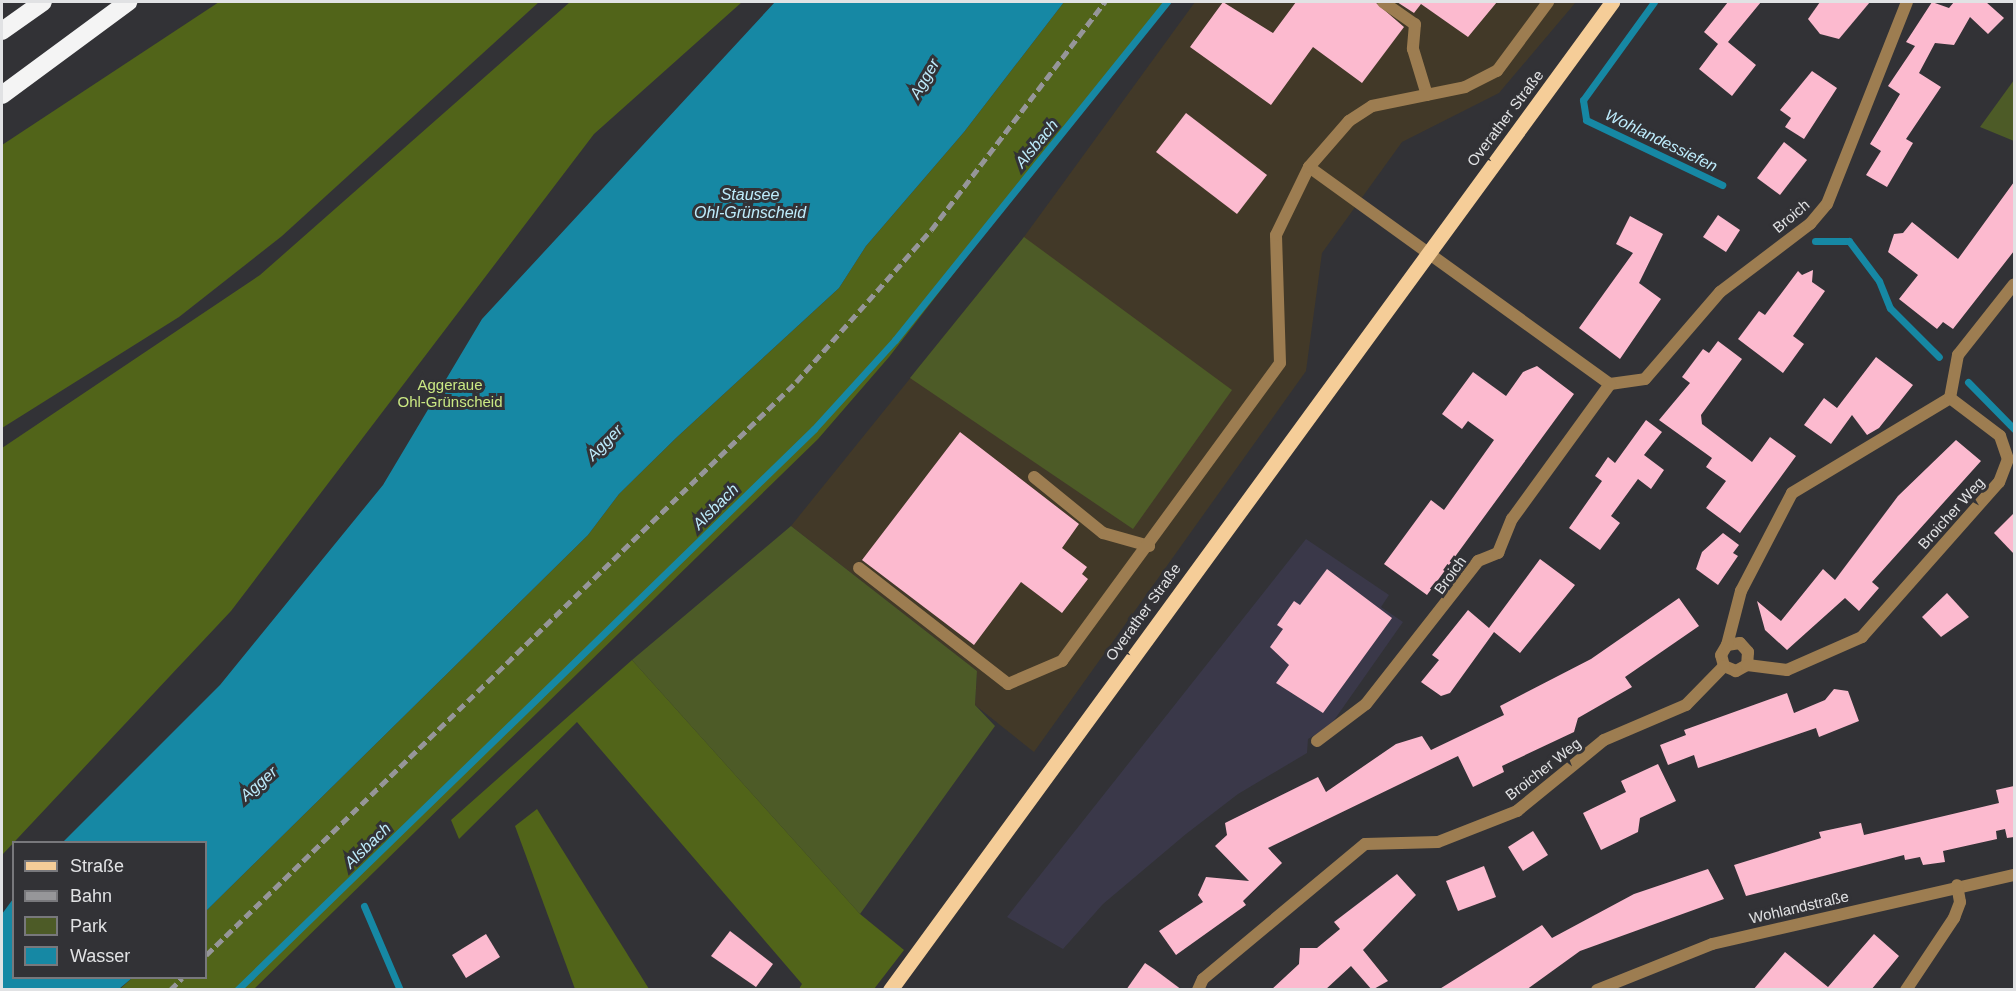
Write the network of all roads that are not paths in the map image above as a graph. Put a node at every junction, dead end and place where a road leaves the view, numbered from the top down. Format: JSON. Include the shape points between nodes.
{"nodes":[{"id":1,"x":42,"y":2,"type":"edge"},
{"id":2,"x":128,"y":2,"type":"edge"},
{"id":3,"x":1383,"y":2,"type":"edge"},
{"id":4,"x":1548,"y":2,"type":"edge"},
{"id":5,"x":1612,"y":2,"type":"edge"},
{"id":6,"x":1907,"y":2,"type":"edge"},
{"id":7,"x":2,"y":32,"type":"edge"},
{"id":8,"x":2,"y":95,"type":"edge"},
{"id":9,"x":1427,"y":95,"type":"junction"},
{"id":10,"x":1309,"y":167,"type":"junction"},
{"id":11,"x":1425,"y":255,"type":"junction"},
{"id":12,"x":2014,"y":284,"type":"edge"},
{"id":13,"x":1610,"y":384,"type":"junction"},
{"id":14,"x":1950,"y":398,"type":"junction"},
{"id":15,"x":1034,"y":477,"type":"dead end"},
{"id":16,"x":1149,"y":546,"type":"junction"},
{"id":17,"x":859,"y":568,"type":"dead end"},
{"id":18,"x":1727,"y":645,"type":"junction"},
{"id":19,"x":1747,"y":665,"type":"junction"},
{"id":20,"x":1724,"y":666,"type":"junction"},
{"id":21,"x":1317,"y":741,"type":"dead end"},
{"id":22,"x":2014,"y":875,"type":"edge"},
{"id":23,"x":1957,"y":885,"type":"junction"},
{"id":24,"x":891,"y":990,"type":"edge"},
{"id":25,"x":1198,"y":990,"type":"edge"},
{"id":26,"x":1597,"y":990,"type":"edge"},
{"id":27,"x":1906,"y":990,"type":"edge"}],
"edges":[{"from":1,"to":7,"type":"highway"},
{"from":2,"to":8,"type":"highway"},
{"from":3,"to":9,"type":"street","via":[[1415,24],[1413,49]]},
{"from":4,"to":9,"type":"street","via":[[1497,71],[1465,87]]},
{"from":5,"to":11,"type":"main road","name":"Overather Straße"},
{"from":6,"to":13,"type":"street","name":"Broich","via":[[1827,204],[1810,224],[1720,292],[1645,379]]},
{"from":9,"to":10,"type":"street","via":[[1372,106],[1356,116]]},
{"from":10,"to":11,"type":"street"},
{"from":10,"to":16,"type":"street","via":[[1276,235],[1280,363]]},
{"from":11,"to":13,"type":"street"},
{"from":11,"to":24,"type":"main road","name":"Overather Straße"},
{"from":12,"to":14,"type":"street","via":[[1958,355]]},
{"from":13,"to":21,"type":"street","name":"Broich","via":[[1512,519],[1497,553],[1478,561],[1366,704]]},
{"from":14,"to":18,"type":"street","via":[[1792,493],[1741,591]]},
{"from":14,"to":19,"type":"street","name":"Broicher Weg","via":[[2000,436],[2008,459],[1999,482],[1862,637],[1787,670]]},
{"from":15,"to":16,"type":"street","via":[[1103,533]]},
{"from":16,"to":17,"type":"street","via":[[1062,661],[1008,684]]},
{"from":18,"to":19,"type":"street","via":[[1740,643],[1748,652]]},
{"from":18,"to":20,"type":"street","via":[[1721,655]]},
{"from":19,"to":20,"type":"street","name":"Broicher Weg","via":[[1736,671]]},
{"from":20,"to":25,"type":"street","name":"Broicher Weg","via":[[1686,705],[1604,740],[1517,811],[1438,842],[1365,844],[1203,979]]},
{"from":22,"to":23,"type":"street","name":"Wohlandstraße"},
{"from":23,"to":26,"type":"street","name":"Wohlandstraße","via":[[1712,944]]},
{"from":23,"to":27,"type":"street","via":[[1960,902],[1954,918]]}]}
